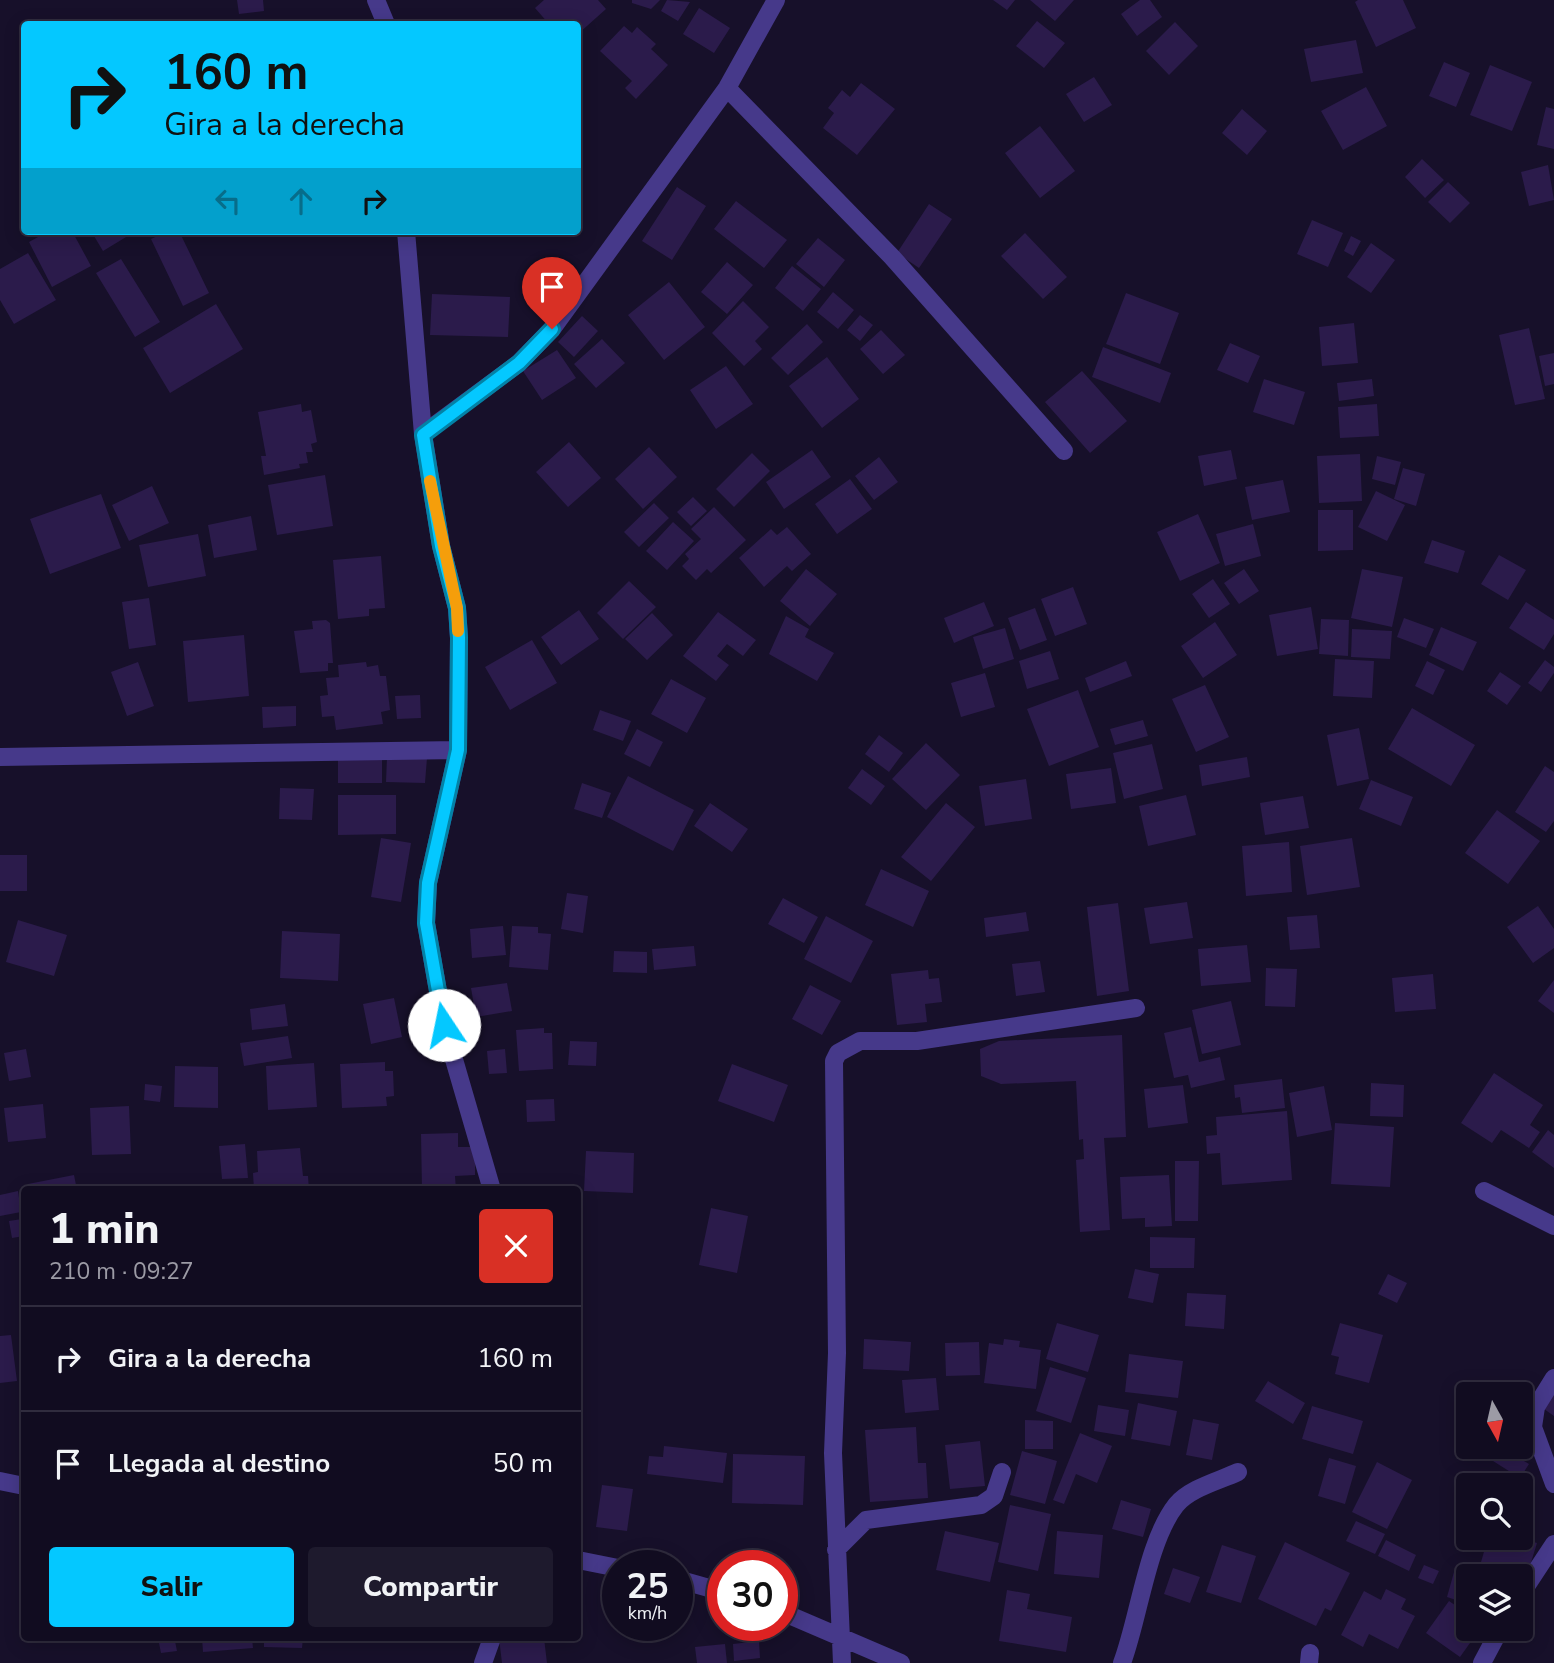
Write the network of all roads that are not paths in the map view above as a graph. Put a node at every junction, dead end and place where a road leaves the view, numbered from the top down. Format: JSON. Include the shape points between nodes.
{"nodes":[{"id":1,"x":376,"y":0,"type":"edge"},
{"id":2,"x":776,"y":0,"type":"edge"},
{"id":3,"x":385,"y":21,"type":"edge"},
{"id":4,"x":727,"y":88,"type":"junction"},
{"id":5,"x":406,"y":235,"type":"edge"},
{"id":6,"x":423,"y":435,"type":"junction"},
{"id":7,"x":1064,"y":451,"type":"dead end"},
{"id":8,"x":458,"y":750,"type":"junction"},
{"id":9,"x":1,"y":757,"type":"edge"},
{"id":10,"x":1136,"y":1008,"type":"dead end"},
{"id":11,"x":491,"y":1186,"type":"edge"},
{"id":12,"x":1484,"y":1191,"type":"dead end"},
{"id":13,"x":1554,"y":1226,"type":"edge"},
{"id":14,"x":1554,"y":1378,"type":"edge"},
{"id":15,"x":1002,"y":1472,"type":"dead end"},
{"id":16,"x":1238,"y":1472,"type":"dead end"},
{"id":17,"x":0,"y":1481,"type":"edge"},
{"id":18,"x":1554,"y":1484,"type":"edge"},
{"id":19,"x":21,"y":1485,"type":"edge"},
{"id":20,"x":1554,"y":1544,"type":"edge"},
{"id":21,"x":836,"y":1550,"type":"junction"},
{"id":22,"x":581,"y":1560,"type":"edge"},
{"id":23,"x":602,"y":1564,"type":"edge"},
{"id":24,"x":1533,"y":1576,"type":"edge"},
{"id":25,"x":798,"y":1618,"type":"edge"},
{"id":26,"x":839,"y":1634,"type":"junction"},
{"id":27,"x":491,"y":1641,"type":"edge"},
{"id":28,"x":1494,"y":1641,"type":"edge"},
{"id":29,"x":483,"y":1663,"type":"edge"},
{"id":30,"x":842,"y":1663,"type":"edge"},
{"id":31,"x":901,"y":1663,"type":"edge"},
{"id":32,"x":1122,"y":1663,"type":"edge"},
{"id":33,"x":1482,"y":1663,"type":"edge"}],
"edges":[{"from":1,"to":3,"type":"street"},
{"from":2,"to":4,"type":"street"},
{"from":4,"to":6,"type":"street","via":[[537,347]]},
{"from":4,"to":7,"type":"street","via":[[892,257]]},
{"from":5,"to":6,"type":"street"},
{"from":6,"to":8,"type":"street","via":[[441,546],[457,608]]},
{"from":8,"to":9,"type":"street"},
{"from":8,"to":11,"type":"street","via":[[428,883],[426,923],[444,1025]]},
{"from":10,"to":21,"type":"street","via":[[917,1041],[860,1041],[838,1053],[832,1146]]},
{"from":12,"to":13,"type":"street"},
{"from":14,"to":18,"type":"street","via":[[1536,1407],[1534,1427]]},
{"from":15,"to":21,"type":"street","via":[[994,1496],[981,1504],[866,1520]]},
{"from":16,"to":32,"type":"street","via":[[1188,1495],[1163,1527]]},
{"from":17,"to":19,"type":"street"},
{"from":20,"to":24,"type":"street"},
{"from":21,"to":26,"type":"street"},
{"from":22,"to":23,"type":"street"},
{"from":25,"to":26,"type":"street"},
{"from":26,"to":30,"type":"street"},
{"from":26,"to":31,"type":"street"},
{"from":27,"to":29,"type":"street"},
{"from":28,"to":33,"type":"street"}]}
